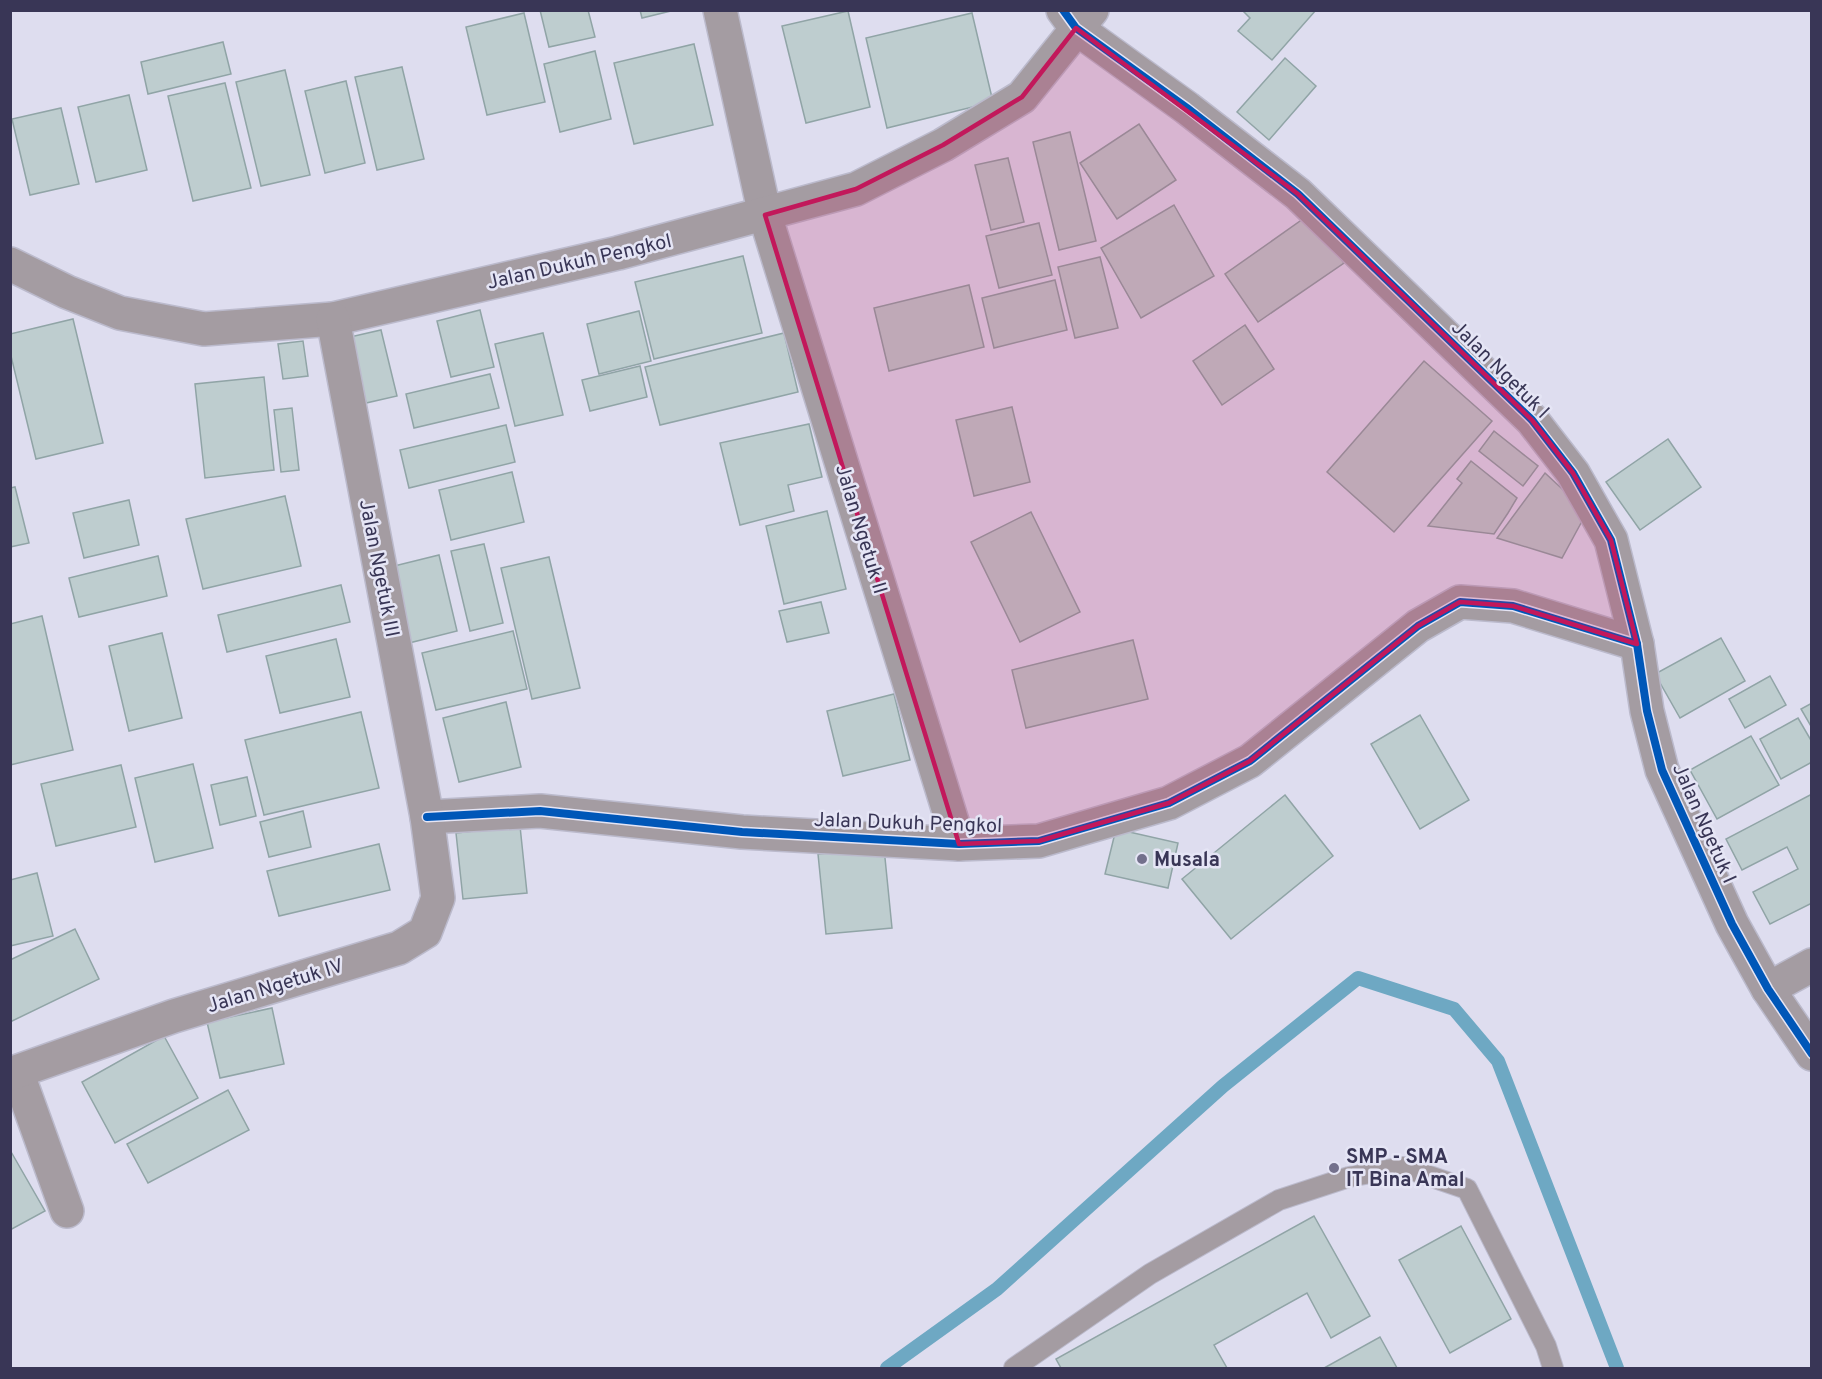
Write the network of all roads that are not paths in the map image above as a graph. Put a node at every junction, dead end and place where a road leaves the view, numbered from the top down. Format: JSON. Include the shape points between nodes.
{"nodes":[{"id":1,"x":720,"y":10,"type":"edge"},
{"id":2,"x":1077,"y":16,"type":"edge"},
{"id":3,"x":765,"y":215,"type":"junction"},
{"id":4,"x":10,"y":264,"type":"edge"},
{"id":5,"x":333,"y":319,"type":"junction"},
{"id":6,"x":1637,"y":644,"type":"junction"},
{"id":7,"x":427,"y":817,"type":"junction"},
{"id":8,"x":959,"y":844,"type":"junction"},
{"id":9,"x":1812,"y":965,"type":"edge"},
{"id":10,"x":1768,"y":989,"type":"junction"},
{"id":11,"x":1812,"y":1054,"type":"edge"},
{"id":12,"x":14,"y":1073,"type":"edge"},
{"id":13,"x":67,"y":1211,"type":"dead end"},
{"id":14,"x":1014,"y":1368,"type":"edge"},
{"id":15,"x":1553,"y":1368,"type":"edge"}],
"edges":[{"from":1,"to":3,"type":"street","name":"Jalan Ngetuk II"},
{"from":2,"to":3,"type":"street","name":"Jalan Dukuh Pengkol","via":[[1022,97],[953,139],[856,189]]},
{"from":2,"to":6,"type":"street","name":"Jalan Ngetuk I","via":[[1298,194],[1532,420],[1573,473],[1611,540]]},
{"from":3,"to":5,"type":"street","name":"Jalan Dukuh Pengkol"},
{"from":3,"to":8,"type":"street","name":"Jalan Ngetuk II"},
{"from":4,"to":5,"type":"street","name":"Jalan Dukuh Pengkol","via":[[120,313],[204,329]]},
{"from":5,"to":7,"type":"street","name":"Jalan Ngetuk III"},
{"from":6,"to":8,"type":"street","name":"Jalan Dukuh Pengkol","via":[[1513,606],[1460,603],[1418,626],[1250,761],[1169,803],[1039,841]]},
{"from":6,"to":10,"type":"street","name":"Jalan Ngetuk I","via":[[1647,711],[1662,770],[1731,924]]},
{"from":7,"to":8,"type":"street","name":"Jalan Dukuh Pengkol","via":[[540,811],[742,832]]},
{"from":7,"to":12,"type":"street","name":"Jalan Ngetuk IV","via":[[438,898],[425,932],[399,948],[174,1016]]},
{"from":9,"to":10,"type":"street"},
{"from":10,"to":11,"type":"street","name":"Jalan Ngetuk I"},
{"from":12,"to":13,"type":"street"},
{"from":14,"to":15,"type":"lane","via":[[1150,1274],[1280,1200],[1349,1177],[1403,1167],[1467,1189]]}]}
